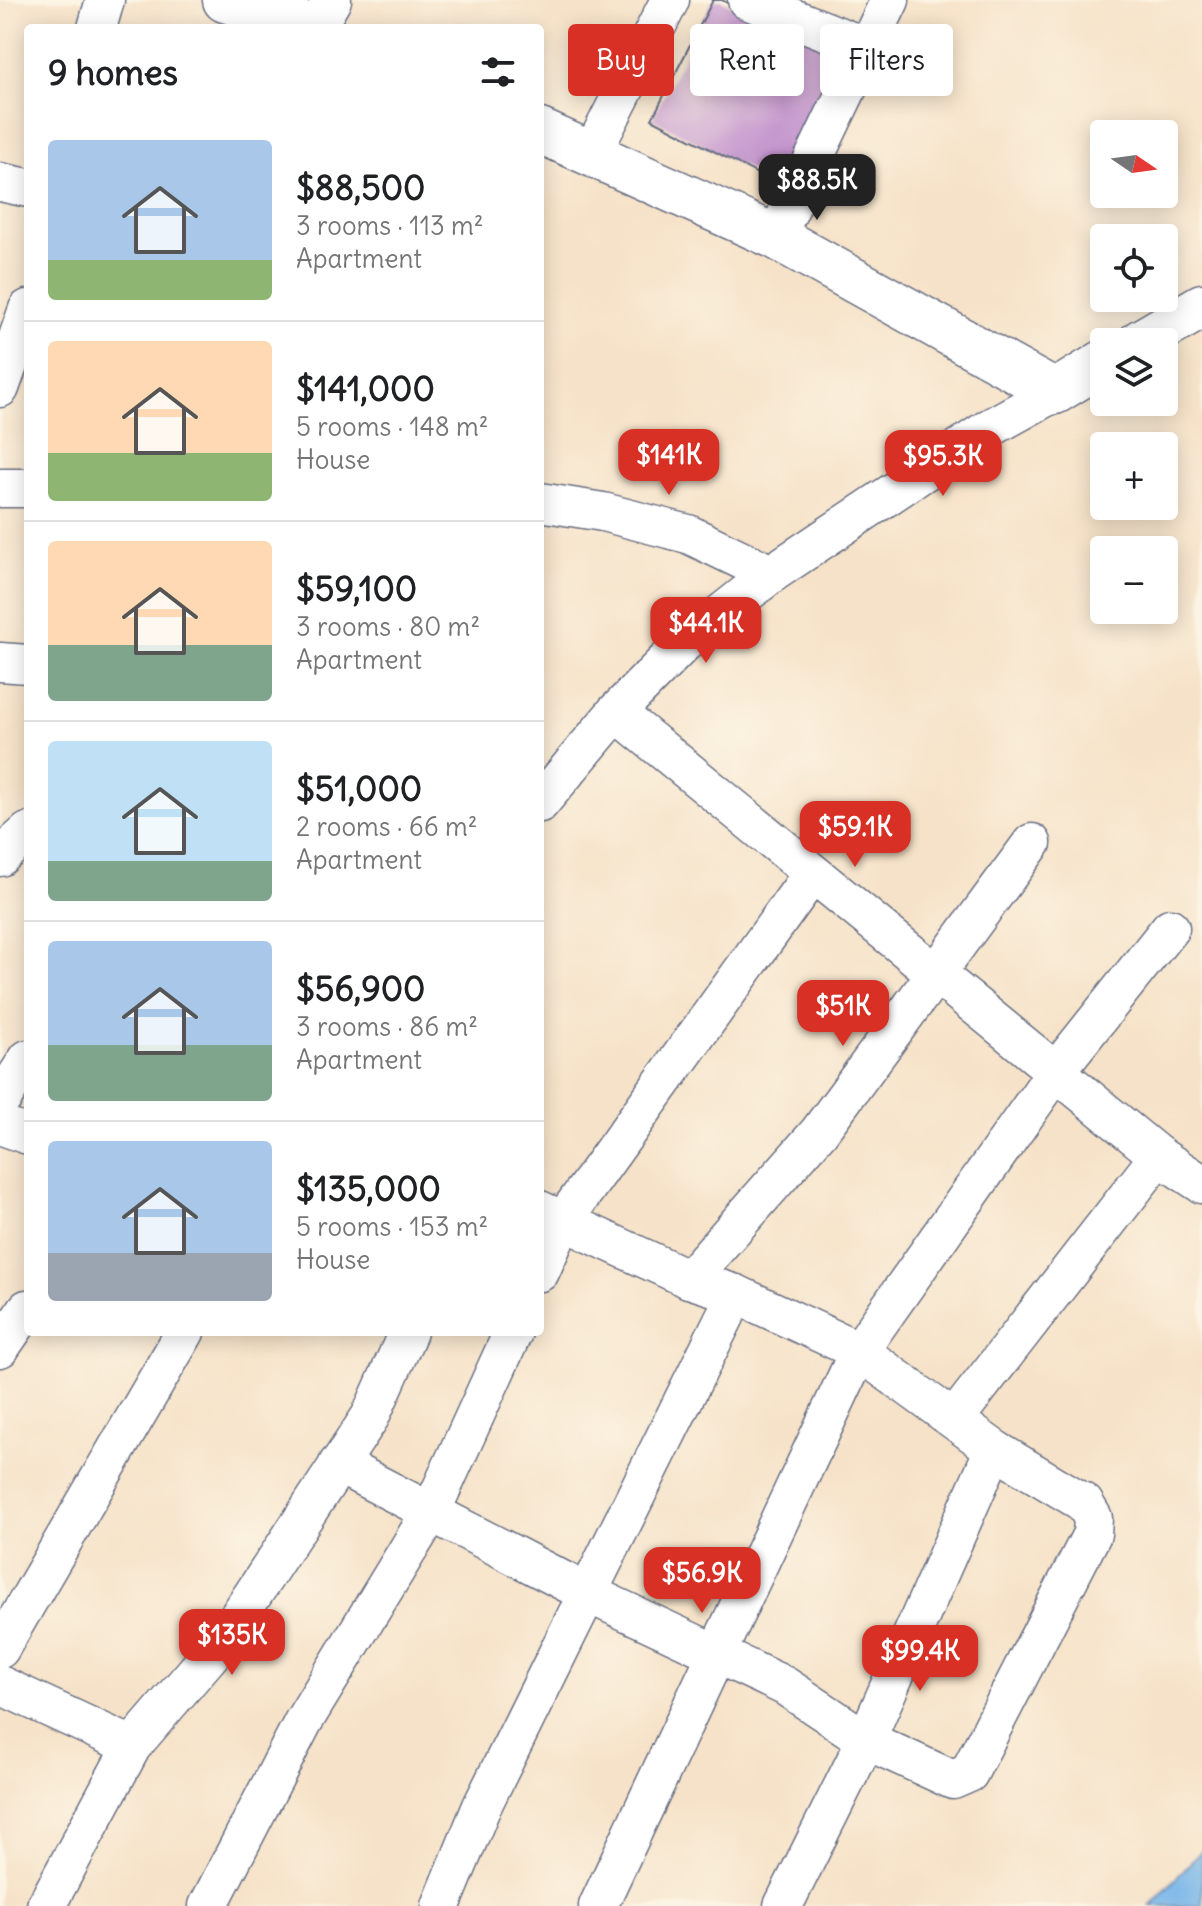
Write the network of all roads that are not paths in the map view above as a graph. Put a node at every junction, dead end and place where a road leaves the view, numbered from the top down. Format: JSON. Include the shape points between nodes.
{"nodes":[{"id":1,"x":105,"y":0,"type":"edge"},
{"id":2,"x":332,"y":0,"type":"edge"},
{"id":3,"x":670,"y":0,"type":"edge"},
{"id":4,"x":747,"y":0,"type":"edge"},
{"id":5,"x":890,"y":0,"type":"edge"},
{"id":6,"x":231,"y":1,"type":"edge"},
{"id":7,"x":98,"y":24,"type":"edge"},
{"id":8,"x":303,"y":24,"type":"edge"},
{"id":9,"x":318,"y":24,"type":"edge"},
{"id":10,"x":878,"y":24,"type":"edge"},
{"id":11,"x":820,"y":29,"type":"edge"},
{"id":12,"x":843,"y":96,"type":"edge"},
{"id":13,"x":544,"y":133,"type":"edge"},
{"id":14,"x":591,"y":155,"type":"junction"},
{"id":15,"x":0,"y":182,"type":"edge"},
{"id":16,"x":24,"y":187,"type":"edge"},
{"id":17,"x":776,"y":237,"type":"junction"},
{"id":18,"x":1202,"y":306,"type":"edge"},
{"id":19,"x":0,"y":309,"type":"edge"},
{"id":20,"x":24,"y":310,"type":"edge"},
{"id":21,"x":24,"y":321,"type":"edge"},
{"id":22,"x":1164,"y":328,"type":"edge"},
{"id":23,"x":1090,"y":371,"type":"edge"},
{"id":24,"x":0,"y":388,"type":"edge"},
{"id":25,"x":1055,"y":392,"type":"junction"},
{"id":26,"x":0,"y":488,"type":"edge"},
{"id":27,"x":24,"y":488,"type":"edge"},
{"id":28,"x":544,"y":503,"type":"edge"},
{"id":29,"x":771,"y":574,"type":"junction"},
{"id":30,"x":0,"y":662,"type":"edge"},
{"id":31,"x":24,"y":664,"type":"edge"},
{"id":32,"x":616,"y":712,"type":"junction"},
{"id":33,"x":544,"y":798,"type":"edge"},
{"id":34,"x":24,"y":836,"type":"edge"},
{"id":35,"x":1032,"y":843,"type":"dead end"},
{"id":36,"x":0,"y":857,"type":"edge"},
{"id":37,"x":812,"y":874,"type":"junction"},
{"id":38,"x":1170,"y":928,"type":"dead end"},
{"id":39,"x":938,"y":975,"type":"junction"},
{"id":40,"x":24,"y":1065,"type":"edge"},
{"id":41,"x":1057,"y":1070,"type":"junction"},
{"id":42,"x":0,"y":1102,"type":"edge"},
{"id":43,"x":0,"y":1125,"type":"edge"},
{"id":44,"x":24,"y":1134,"type":"edge"},
{"id":45,"x":1159,"y":1156,"type":"junction"},
{"id":46,"x":1202,"y":1184,"type":"edge"},
{"id":47,"x":552,"y":1215,"type":"edge"},
{"id":48,"x":544,"y":1253,"type":"edge"},
{"id":49,"x":689,"y":1279,"type":"junction"},
{"id":50,"x":736,"y":1294,"type":"junction"},
{"id":51,"x":18,"y":1310,"type":"edge"},
{"id":52,"x":183,"y":1336,"type":"edge"},
{"id":53,"x":406,"y":1336,"type":"edge"},
{"id":54,"x":511,"y":1336,"type":"edge"},
{"id":55,"x":0,"y":1348,"type":"edge"},
{"id":56,"x":859,"y":1351,"type":"junction"},
{"id":57,"x":955,"y":1418,"type":"junction"},
{"id":58,"x":994,"y":1449,"type":"junction"},
{"id":59,"x":338,"y":1464,"type":"junction"},
{"id":60,"x":431,"y":1512,"type":"junction"},
{"id":61,"x":587,"y":1593,"type":"junction"},
{"id":62,"x":0,"y":1649,"type":"edge"},
{"id":63,"x":717,"y":1657,"type":"junction"},
{"id":64,"x":0,"y":1685,"type":"edge"},
{"id":65,"x":866,"y":1740,"type":"junction"},
{"id":66,"x":132,"y":1746,"type":"junction"},
{"id":67,"x":46,"y":1906,"type":"edge"},
{"id":68,"x":208,"y":1906,"type":"edge"},
{"id":69,"x":441,"y":1906,"type":"edge"},
{"id":70,"x":598,"y":1906,"type":"edge"},
{"id":71,"x":783,"y":1906,"type":"edge"}],
"edges":[{"from":1,"to":7,"type":"street"},
{"from":2,"to":9,"type":"street"},
{"from":3,"to":14,"type":"street"},
{"from":4,"to":11,"type":"street"},
{"from":5,"to":10,"type":"street"},
{"from":6,"to":8,"type":"main road"},
{"from":12,"to":17,"type":"street"},
{"from":13,"to":14,"type":"main road"},
{"from":14,"to":17,"type":"main road"},
{"from":15,"to":16,"type":"street"},
{"from":17,"to":25,"type":"main road"},
{"from":18,"to":22,"type":"main road"},
{"from":19,"to":20,"type":"street"},
{"from":21,"to":24,"type":"street"},
{"from":23,"to":25,"type":"main road"},
{"from":25,"to":29,"type":"street","via":[[988,429]]},
{"from":26,"to":27,"type":"street"},
{"from":28,"to":29,"type":"street","via":[[688,534]]},
{"from":29,"to":32,"type":"street","via":[[684,643]]},
{"from":30,"to":31,"type":"street"},
{"from":32,"to":33,"type":"street"},
{"from":32,"to":37,"type":"street"},
{"from":34,"to":36,"type":"street"},
{"from":35,"to":39,"type":"street"},
{"from":37,"to":39,"type":"street"},
{"from":37,"to":47,"type":"street"},
{"from":38,"to":41,"type":"street"},
{"from":39,"to":41,"type":"street"},
{"from":39,"to":49,"type":"street","via":[[819,1132]]},
{"from":40,"to":42,"type":"street"},
{"from":41,"to":45,"type":"street"},
{"from":41,"to":56,"type":"street"},
{"from":43,"to":44,"type":"street"},
{"from":45,"to":46,"type":"street"},
{"from":45,"to":57,"type":"street"},
{"from":47,"to":48,"type":"street"},
{"from":47,"to":49,"type":"street"},
{"from":49,"to":50,"type":"street"},
{"from":50,"to":56,"type":"street"},
{"from":50,"to":61,"type":"street"},
{"from":51,"to":55,"type":"street"},
{"from":52,"to":62,"type":"street"},
{"from":53,"to":59,"type":"street","via":[[370,1417]]},
{"from":54,"to":60,"type":"street"},
{"from":56,"to":57,"type":"street"},
{"from":56,"to":63,"type":"street"},
{"from":57,"to":58,"type":"street"},
{"from":58,"to":65,"type":"street"},
{"from":58,"to":65,"type":"street","via":[[1084,1503],[1093,1518],[1092,1534],[969,1773],[953,1780]]},
{"from":59,"to":60,"type":"street"},
{"from":59,"to":66,"type":"street","via":[[223,1640]]},
{"from":60,"to":61,"type":"street"},
{"from":60,"to":68,"type":"street","via":[[303,1722]]},
{"from":61,"to":63,"type":"street"},
{"from":61,"to":69,"type":"street","via":[[482,1806]]},
{"from":63,"to":65,"type":"street","via":[[785,1686]]},
{"from":63,"to":70,"type":"street"},
{"from":64,"to":66,"type":"street"},
{"from":65,"to":71,"type":"street"},
{"from":66,"to":67,"type":"street"}]}
